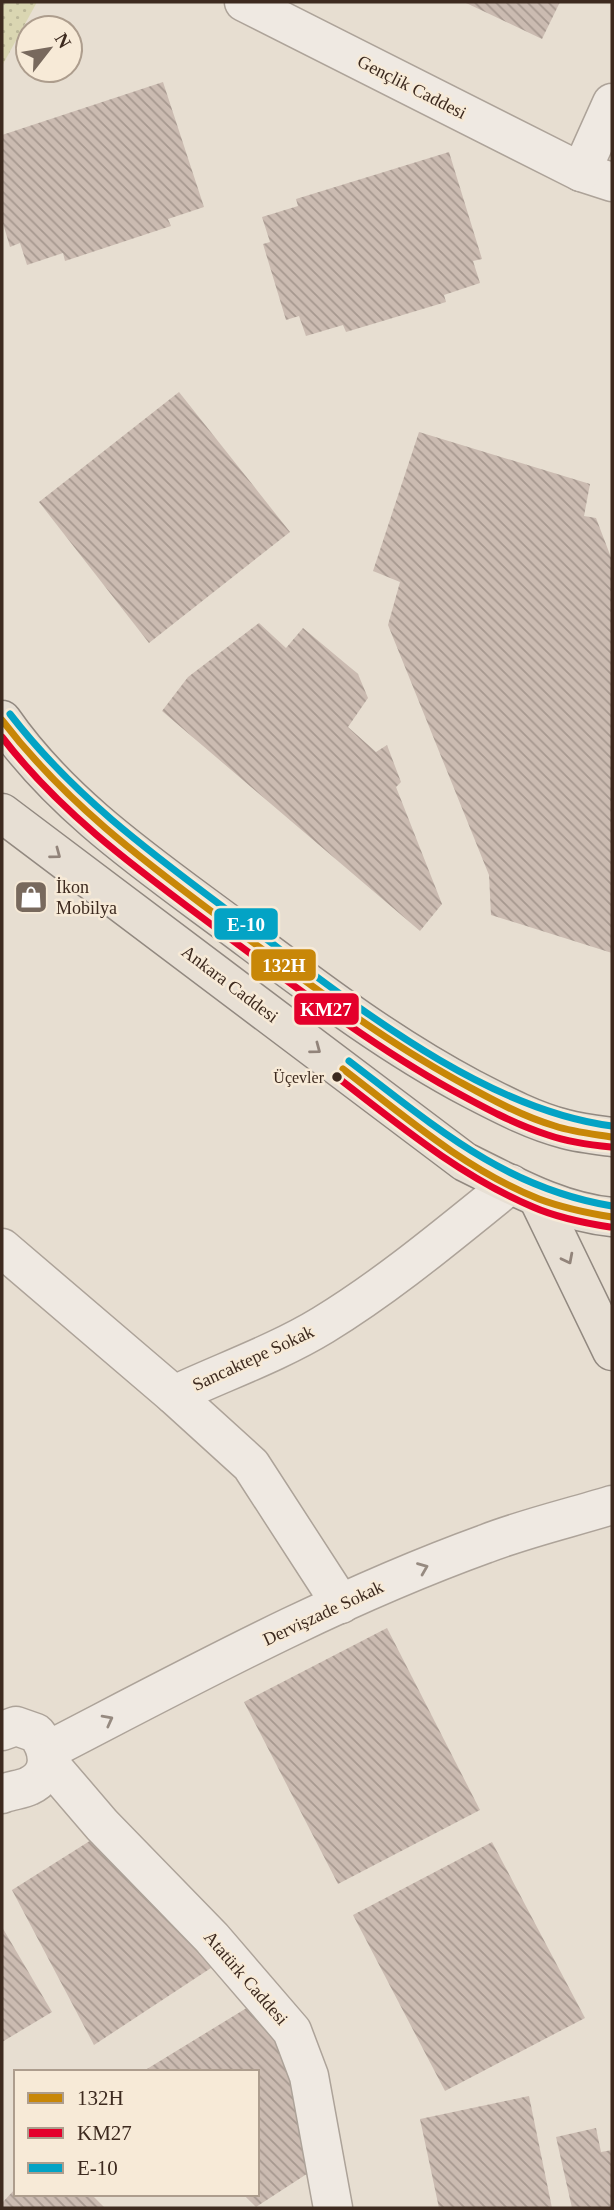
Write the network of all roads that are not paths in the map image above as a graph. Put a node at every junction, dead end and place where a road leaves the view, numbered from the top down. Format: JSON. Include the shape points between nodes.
{"nodes":[{"id":1,"x":244,"y":2,"type":"edge"},
{"id":2,"x":612,"y":103,"type":"edge"},
{"id":3,"x":597,"y":177,"type":"edge"},
{"id":4,"x":2,"y":720,"type":"edge"},
{"id":5,"x":2,"y":813,"type":"edge"},
{"id":6,"x":612,"y":1137,"type":"edge"},
{"id":7,"x":524,"y":1191,"type":"junction"},
{"id":8,"x":612,"y":1217,"type":"edge"},
{"id":9,"x":2,"y":1248,"type":"edge"},
{"id":10,"x":612,"y":1351,"type":"edge"},
{"id":11,"x":174,"y":1395,"type":"junction"},
{"id":12,"x":612,"y":1505,"type":"edge"},
{"id":13,"x":341,"y":1604,"type":"junction"},
{"id":14,"x":19,"y":1759,"type":"edge"},
{"id":15,"x":333,"y":2208,"type":"edge"}],
"edges":[{"from":1,"to":3,"type":"street","name":"Gençlik Caddesi"},
{"from":2,"to":3,"type":"street"},
{"from":4,"to":6,"type":"main road","via":[[59,789],[109,833],[370,1029],[504,1106],[563,1129]]},
{"from":5,"to":7,"type":"main road","name":"Ankara Caddesi","one_way":true,"via":[[466,1162]]},
{"from":7,"to":8,"type":"main road","name":"Ankara Caddesi"},
{"from":7,"to":10,"type":"main road","one_way":true},
{"from":7,"to":11,"type":"street","name":"Sancaktepe Sokak","via":[[322,1326]]},
{"from":9,"to":11,"type":"street","name":"Sancaktepe Sokak"},
{"from":11,"to":13,"type":"street","via":[[251,1465]]},
{"from":13,"to":12,"type":"street","name":"Dervişzade Sokak","one_way":true,"via":[[486,1543]]},
{"from":14,"to":13,"type":"street","name":"Dervişzade Sokak","one_way":true},
{"from":14,"to":15,"type":"street","name":"Atatürk Caddesi","via":[[102,1825],[212,1938],[292,2031],[309,2076]]}]}
